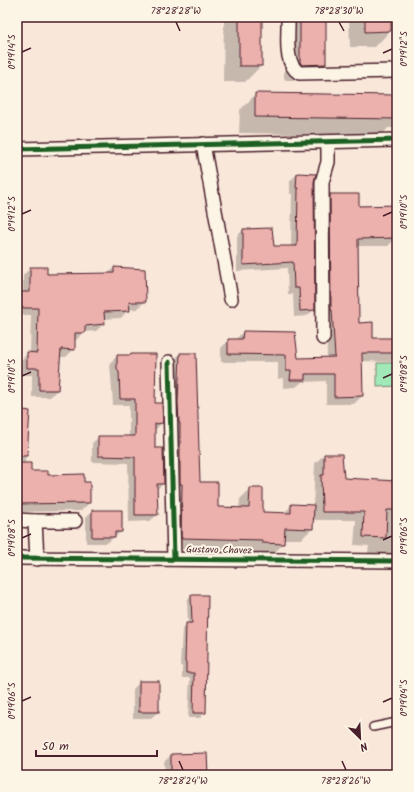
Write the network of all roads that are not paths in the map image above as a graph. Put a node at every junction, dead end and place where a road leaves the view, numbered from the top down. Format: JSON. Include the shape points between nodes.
{"nodes":[{"id":1,"x":288,"y":17,"type":"edge"},
{"id":2,"x":397,"y":71,"type":"edge"},
{"id":3,"x":397,"y":140,"type":"edge"},
{"id":4,"x":328,"y":142,"type":"junction"},
{"id":5,"x":203,"y":144,"type":"junction"},
{"id":6,"x":17,"y":149,"type":"edge"},
{"id":7,"x":231,"y":299,"type":"dead end"},
{"id":8,"x":323,"y":338,"type":"dead end"},
{"id":9,"x":169,"y":362,"type":"dead end"},
{"id":10,"x":17,"y":520,"type":"edge"},
{"id":11,"x":35,"y":521,"type":"junction"},
{"id":12,"x":75,"y":521,"type":"dead end"},
{"id":13,"x":17,"y":558,"type":"edge"},
{"id":14,"x":37,"y":559,"type":"junction"},
{"id":15,"x":174,"y":559,"type":"junction"},
{"id":16,"x":397,"y":562,"type":"edge"},
{"id":17,"x":397,"y":722,"type":"edge"},
{"id":18,"x":373,"y":727,"type":"dead end"}],
"edges":[{"from":1,"to":2,"type":"street","via":[[290,65],[299,73]]},
{"from":3,"to":4,"type":"street"},
{"from":4,"to":5,"type":"street"},
{"from":4,"to":8,"type":"street","via":[[328,162],[322,182]]},
{"from":5,"to":6,"type":"street"},
{"from":5,"to":7,"type":"street"},
{"from":9,"to":15,"type":"street"},
{"from":10,"to":11,"type":"street"},
{"from":11,"to":12,"type":"street"},
{"from":11,"to":14,"type":"street"},
{"from":13,"to":14,"type":"street","name":"Gustavo Chavez"},
{"from":14,"to":15,"type":"street","name":"Gustavo Chavez"},
{"from":15,"to":16,"type":"street","name":"Gustavo Chavez"},
{"from":17,"to":18,"type":"lane"}]}
